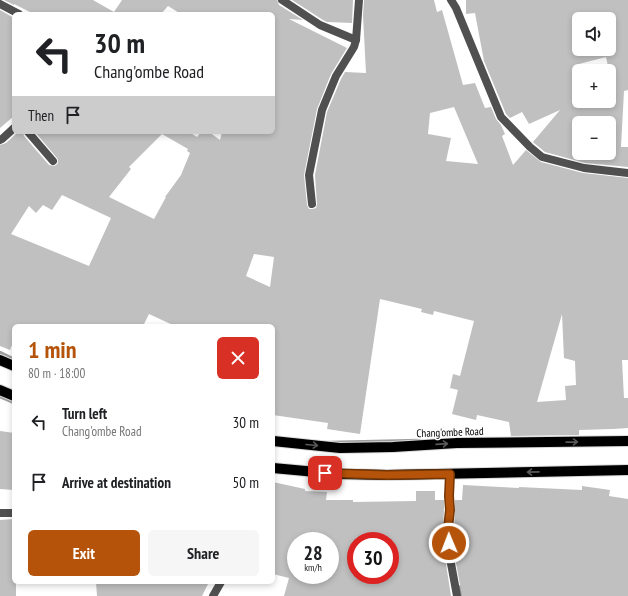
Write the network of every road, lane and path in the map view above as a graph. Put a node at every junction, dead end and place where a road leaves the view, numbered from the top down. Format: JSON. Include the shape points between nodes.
{"nodes":[{"id":1,"x":282,"y":0,"type":"edge"},
{"id":2,"x":359,"y":0,"type":"edge"},
{"id":3,"x":451,"y":0,"type":"edge"},
{"id":4,"x":0,"y":4,"type":"edge"},
{"id":5,"x":457,"y":4,"type":"edge"},
{"id":6,"x":15,"y":12,"type":"edge"},
{"id":7,"x":356,"y":40,"type":"junction"},
{"id":8,"x":12,"y":130,"type":"edge"},
{"id":9,"x":30,"y":134,"type":"edge"},
{"id":10,"x":0,"y":140,"type":"edge"},
{"id":11,"x":53,"y":161,"type":"dead end"},
{"id":12,"x":628,"y":173,"type":"edge"},
{"id":13,"x":312,"y":204,"type":"dead end"},
{"id":14,"x":0,"y":360,"type":"edge"},
{"id":15,"x":12,"y":365,"type":"edge"},
{"id":16,"x":0,"y":390,"type":"edge"},
{"id":17,"x":12,"y":395,"type":"edge"},
{"id":18,"x":275,"y":441,"type":"edge"},
{"id":19,"x":628,"y":441,"type":"edge"},
{"id":20,"x":275,"y":468,"type":"edge"},
{"id":21,"x":628,"y":470,"type":"edge"},
{"id":22,"x":450,"y":474,"type":"junction"},
{"id":23,"x":0,"y":513,"type":"edge"},
{"id":24,"x":12,"y":513,"type":"edge"},
{"id":25,"x":220,"y":584,"type":"edge"},
{"id":26,"x":213,"y":596,"type":"edge"},
{"id":27,"x":457,"y":596,"type":"edge"}],
"edges":[{"from":1,"to":7,"type":"street","via":[[320,25]]},
{"from":2,"to":7,"type":"street"},
{"from":3,"to":5,"type":"street"},
{"from":4,"to":6,"type":"street"},
{"from":5,"to":12,"type":"street","via":[[501,117],[530,147],[542,157],[577,167]]},
{"from":7,"to":13,"type":"street","via":[[336,76],[322,110],[309,175]]},
{"from":8,"to":10,"type":"street"},
{"from":9,"to":11,"type":"street"},
{"from":14,"to":15,"type":"main road"},
{"from":16,"to":17,"type":"main road"},
{"from":18,"to":19,"type":"main road","name":"Chang'ombe Road","one_way":true,"via":[[340,448],[457,443]]},
{"from":20,"to":22,"type":"main road","via":[[338,474]]},
{"from":21,"to":22,"type":"main road","one_way":true},
{"from":22,"to":27,"type":"street","via":[[448,528]]},
{"from":23,"to":24,"type":"street"},
{"from":25,"to":26,"type":"street"}]}
